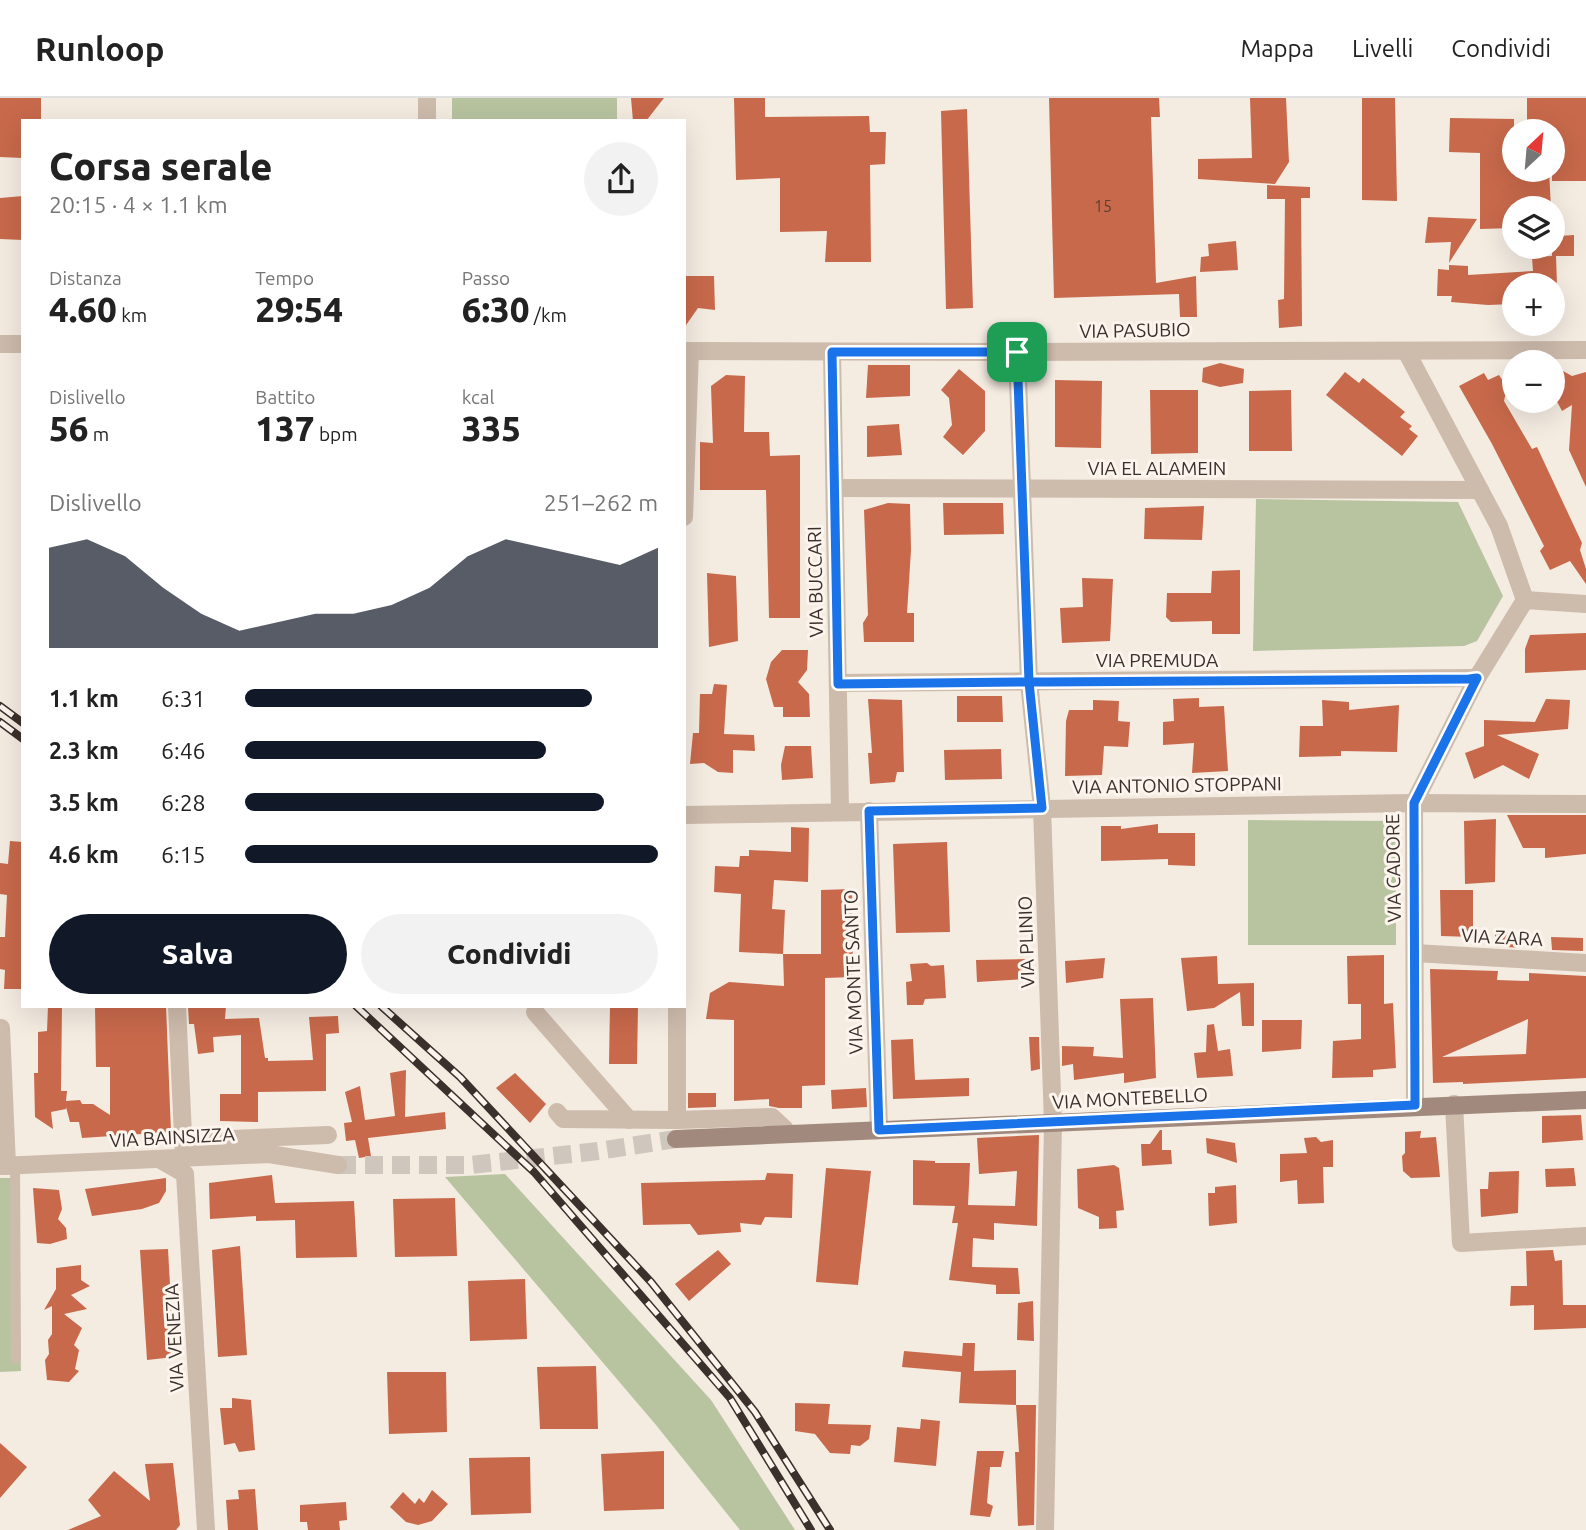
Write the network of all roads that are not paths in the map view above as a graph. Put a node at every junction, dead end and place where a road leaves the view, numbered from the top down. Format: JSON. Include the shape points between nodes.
{"nodes":[{"id":1,"x":427,"y":98,"type":"edge"},
{"id":2,"x":427,"y":119,"type":"edge"},
{"id":3,"x":0,"y":344,"type":"edge"},
{"id":4,"x":21,"y":344,"type":"edge"},
{"id":5,"x":1586,"y":350,"type":"edge"},
{"id":6,"x":687,"y":351,"type":"edge"},
{"id":7,"x":1406,"y":351,"type":"junction"},
{"id":8,"x":832,"y":352,"type":"junction"},
{"id":9,"x":1017,"y":352,"type":"junction"},
{"id":10,"x":686,"y":406,"type":"edge"},
{"id":11,"x":835,"y":488,"type":"junction"},
{"id":12,"x":1023,"y":488,"type":"junction"},
{"id":13,"x":1480,"y":489,"type":"junction"},
{"id":14,"x":1525,"y":600,"type":"junction"},
{"id":15,"x":1586,"y":604,"type":"edge"},
{"id":16,"x":1477,"y":678,"type":"junction"},
{"id":17,"x":1029,"y":682,"type":"junction"},
{"id":18,"x":838,"y":684,"type":"junction"},
{"id":19,"x":1414,"y":803,"type":"junction"},
{"id":20,"x":1586,"y":804,"type":"edge"},
{"id":21,"x":1042,"y":808,"type":"junction"},
{"id":22,"x":840,"y":811,"type":"junction"},
{"id":23,"x":869,"y":811,"type":"junction"},
{"id":24,"x":686,"y":815,"type":"edge"},
{"id":25,"x":1415,"y":953,"type":"junction"},
{"id":26,"x":1586,"y":963,"type":"edge"},
{"id":27,"x":177,"y":1008,"type":"edge"},
{"id":28,"x":677,"y":1008,"type":"edge"},
{"id":29,"x":536,"y":1012,"type":"dead end"},
{"id":30,"x":1,"y":1028,"type":"edge"},
{"id":31,"x":1586,"y":1100,"type":"edge"},
{"id":32,"x":1454,"y":1104,"type":"junction"},
{"id":33,"x":1415,"y":1105,"type":"junction"},
{"id":34,"x":556,"y":1112,"type":"dead end"},
{"id":35,"x":629,"y":1120,"type":"junction"},
{"id":36,"x":677,"y":1120,"type":"junction"},
{"id":37,"x":1053,"y":1123,"type":"junction"},
{"id":38,"x":785,"y":1129,"type":"dead end"},
{"id":39,"x":879,"y":1130,"type":"junction"},
{"id":40,"x":328,"y":1135,"type":"dead end"},
{"id":41,"x":676,"y":1139,"type":"tunnel mouth"},
{"id":42,"x":183,"y":1149,"type":"junction"},
{"id":43,"x":159,"y":1159,"type":"junction"},
{"id":44,"x":338,"y":1165,"type":"tunnel mouth"},
{"id":45,"x":7,"y":1166,"type":"edge"},
{"id":46,"x":1586,"y":1236,"type":"edge"},
{"id":47,"x":16,"y":1359,"type":"dead end"},
{"id":48,"x":206,"y":1530,"type":"edge"},
{"id":49,"x":1045,"y":1530,"type":"edge"}],
"edges":[{"from":1,"to":2,"type":"street"},
{"from":3,"to":4,"type":"street"},
{"from":5,"to":7,"type":"street","name":"VIA PASUBIO"},
{"from":6,"to":8,"type":"street","name":"VIA PASUBIO"},
{"from":6,"to":10,"type":"street"},
{"from":7,"to":9,"type":"street","name":"VIA PASUBIO"},
{"from":7,"to":13,"type":"street"},
{"from":8,"to":9,"type":"street","name":"VIA PASUBIO"},
{"from":8,"to":11,"type":"street","name":"VIA BUCCARI"},
{"from":9,"to":12,"type":"street","name":"VIA PLINIO"},
{"from":11,"to":12,"type":"street","name":"VIA EL ALAMEIN"},
{"from":11,"to":18,"type":"street","name":"VIA BUCCARI"},
{"from":12,"to":13,"type":"street","name":"VIA EL ALAMEIN"},
{"from":12,"to":17,"type":"street","name":"VIA PLINIO"},
{"from":13,"to":14,"type":"street","via":[[1499,526]]},
{"from":14,"to":15,"type":"street"},
{"from":14,"to":16,"type":"street","name":"VIA CADORE"},
{"from":16,"to":17,"type":"street","name":"VIA PREMUDA"},
{"from":16,"to":19,"type":"street","name":"VIA CADORE"},
{"from":17,"to":18,"type":"street","name":"VIA PREMUDA"},
{"from":17,"to":21,"type":"street","name":"VIA PLINIO"},
{"from":18,"to":22,"type":"street","name":"VIA BUCCARI"},
{"from":19,"to":20,"type":"street","name":"VIA ANTONIO STOPPANI"},
{"from":19,"to":21,"type":"street","name":"VIA ANTONIO STOPPANI"},
{"from":19,"to":25,"type":"street","name":"VIA CADORE"},
{"from":21,"to":23,"type":"street","name":"VIA ANTONIO STOPPANI"},
{"from":21,"to":37,"type":"street","name":"VIA PLINIO"},
{"from":22,"to":23,"type":"street","name":"VIA ANTONIO STOPPANI"},
{"from":22,"to":24,"type":"street","name":"VIA ANTONIO STOPPANI"},
{"from":23,"to":39,"type":"street","name":"VIA MONTE SANTO"},
{"from":25,"to":26,"type":"street","name":"VIA ZARA"},
{"from":25,"to":33,"type":"street","name":"VIA CADORE"},
{"from":27,"to":42,"type":"street"},
{"from":28,"to":36,"type":"street"},
{"from":29,"to":35,"type":"street"},
{"from":30,"to":45,"type":"street"},
{"from":31,"to":32,"type":"street","name":"VIA MONTEBELLO"},
{"from":32,"to":33,"type":"street","name":"VIA MONTEBELLO"},
{"from":32,"to":46,"type":"street","via":[[1461,1243]]},
{"from":33,"to":37,"type":"street","name":"VIA MONTEBELLO"},
{"from":34,"to":35,"type":"street","via":[[563,1119]]},
{"from":35,"to":36,"type":"street"},
{"from":36,"to":38,"type":"street","via":[[772,1117]]},
{"from":37,"to":39,"type":"street","name":"VIA MONTEBELLO"},
{"from":37,"to":49,"type":"street","name":"VIA PLINIO"},
{"from":39,"to":41,"type":"street","name":"VIA MONTEBELLO"},
{"from":40,"to":42,"type":"street"},
{"from":42,"to":43,"type":"street","name":"VIA BAINSIZZA"},
{"from":42,"to":44,"type":"street","name":"VIA BAINSIZZA","via":[[269,1154]]},
{"from":43,"to":45,"type":"street","name":"VIA BAINSIZZA"},
{"from":43,"to":48,"type":"street","name":"VIA VENEZIA","via":[[185,1174]]},
{"from":45,"to":47,"type":"lane"}]}
